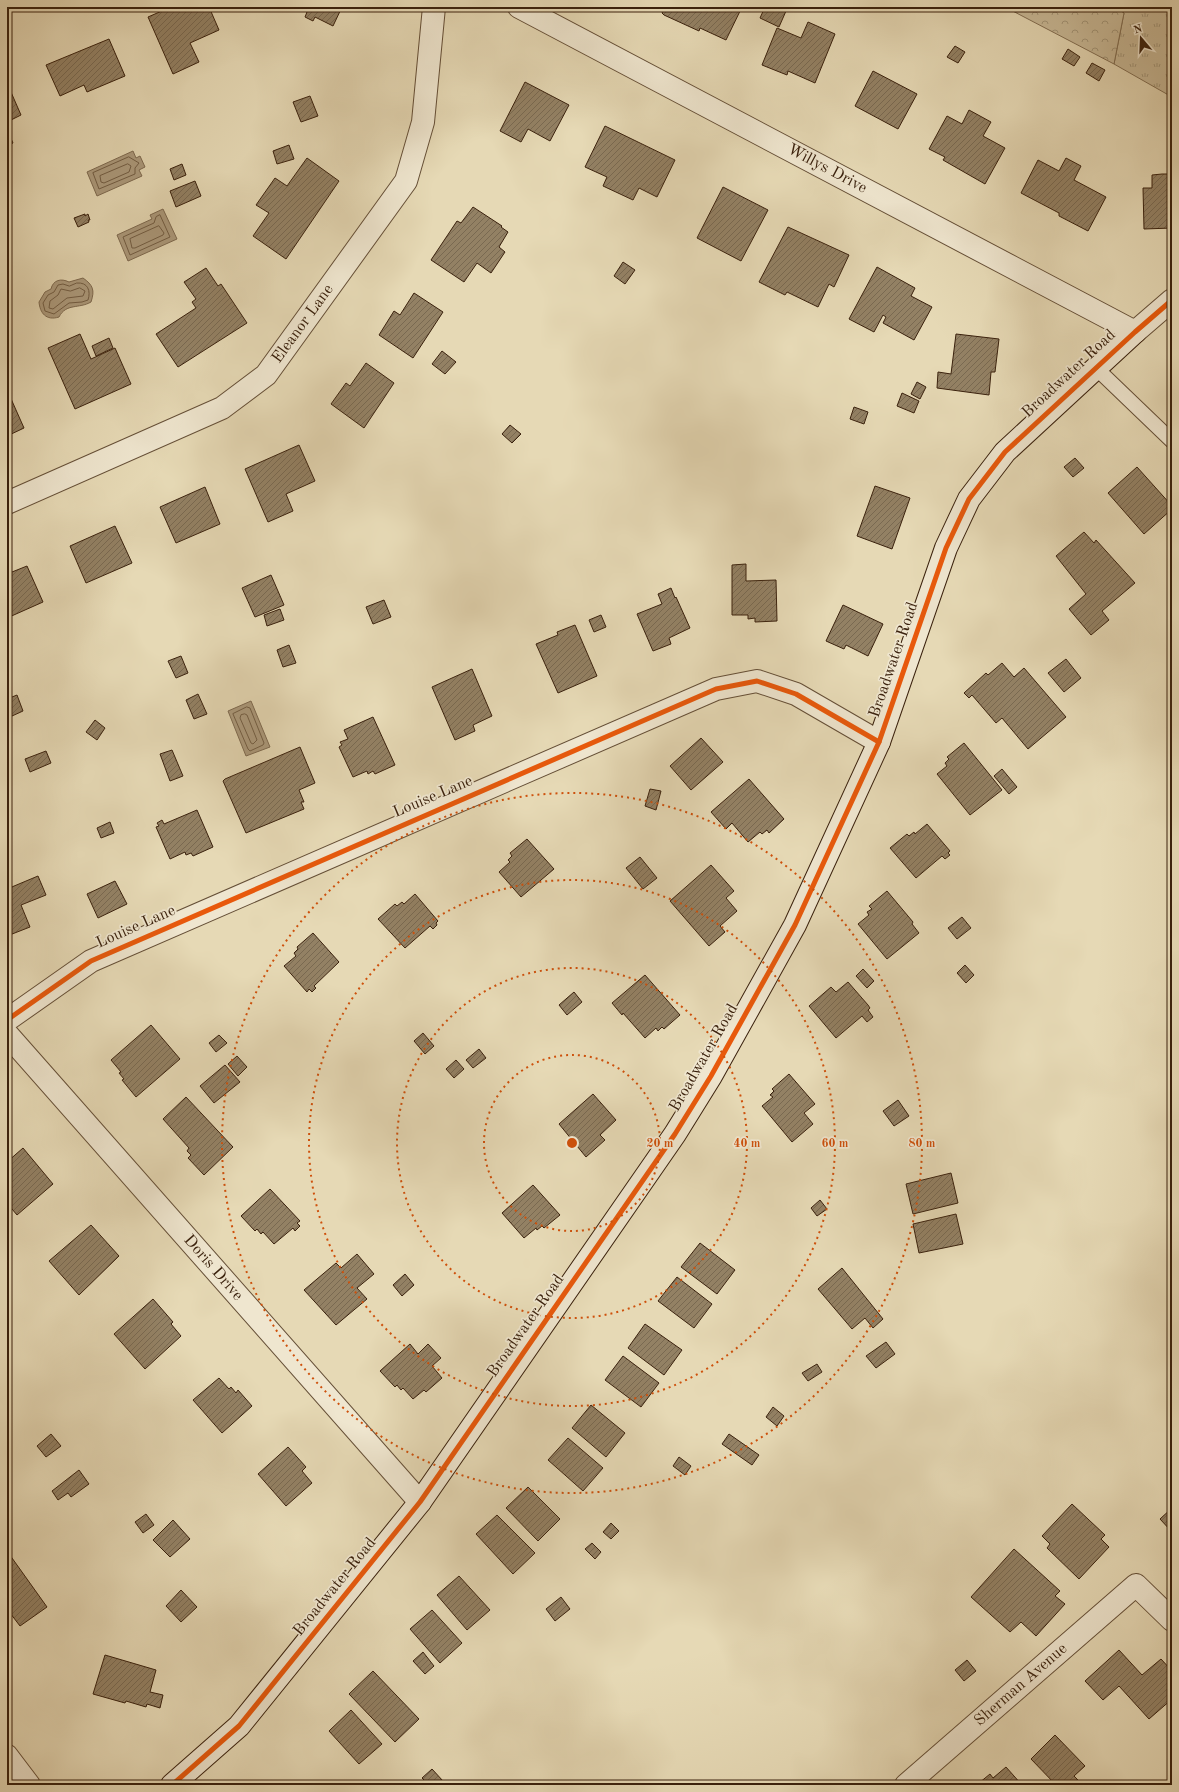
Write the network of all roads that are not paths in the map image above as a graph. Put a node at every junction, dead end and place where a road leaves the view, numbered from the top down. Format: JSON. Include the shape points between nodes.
{"nodes":[{"id":1,"x":434,"y":7,"type":"edge"},
{"id":2,"x":519,"y":7,"type":"edge"},
{"id":3,"x":1172,"y":300,"type":"edge"},
{"id":4,"x":1134,"y":332,"type":"junction"},
{"id":5,"x":1096,"y":368,"type":"junction"},
{"id":6,"x":1172,"y":441,"type":"edge"},
{"id":7,"x":7,"y":503,"type":"edge"},
{"id":8,"x":879,"y":742,"type":"junction"},
{"id":9,"x":7,"y":1020,"type":"edge"},
{"id":10,"x":7,"y":1034,"type":"edge"},
{"id":11,"x":420,"y":1502,"type":"junction"},
{"id":12,"x":1172,"y":1620,"type":"edge"},
{"id":13,"x":7,"y":1756,"type":"edge"},
{"id":14,"x":28,"y":1785,"type":"edge"},
{"id":15,"x":172,"y":1785,"type":"edge"},
{"id":16,"x":906,"y":1785,"type":"edge"}],
"edges":[{"from":1,"to":7,"type":"street","name":"Eleanor Lane","via":[[423,122],[406,181],[266,375],[222,408]]},
{"from":2,"to":4,"type":"street","name":"Willys Drive"},
{"from":3,"to":4,"type":"street","name":"Broadwater Road"},
{"from":4,"to":5,"type":"street","name":"Broadwater Road"},
{"from":5,"to":6,"type":"lane"},
{"from":5,"to":8,"type":"street","name":"Broadwater Road","via":[[1005,452],[969,499],[946,548]]},
{"from":8,"to":9,"type":"street","name":"Louise Lane","via":[[796,694],[758,681],[716,689],[91,961]]},
{"from":8,"to":11,"type":"street","name":"Broadwater Road","via":[[794,925],[711,1076],[675,1134]]},
{"from":10,"to":11,"type":"street","name":"Doris Drive"},
{"from":11,"to":15,"type":"street","name":"Broadwater Road","via":[[239,1726]]},
{"from":12,"to":16,"type":"street","name":"Sherman Avenue","via":[[1136,1585]]},
{"from":13,"to":14,"type":"street"}]}
